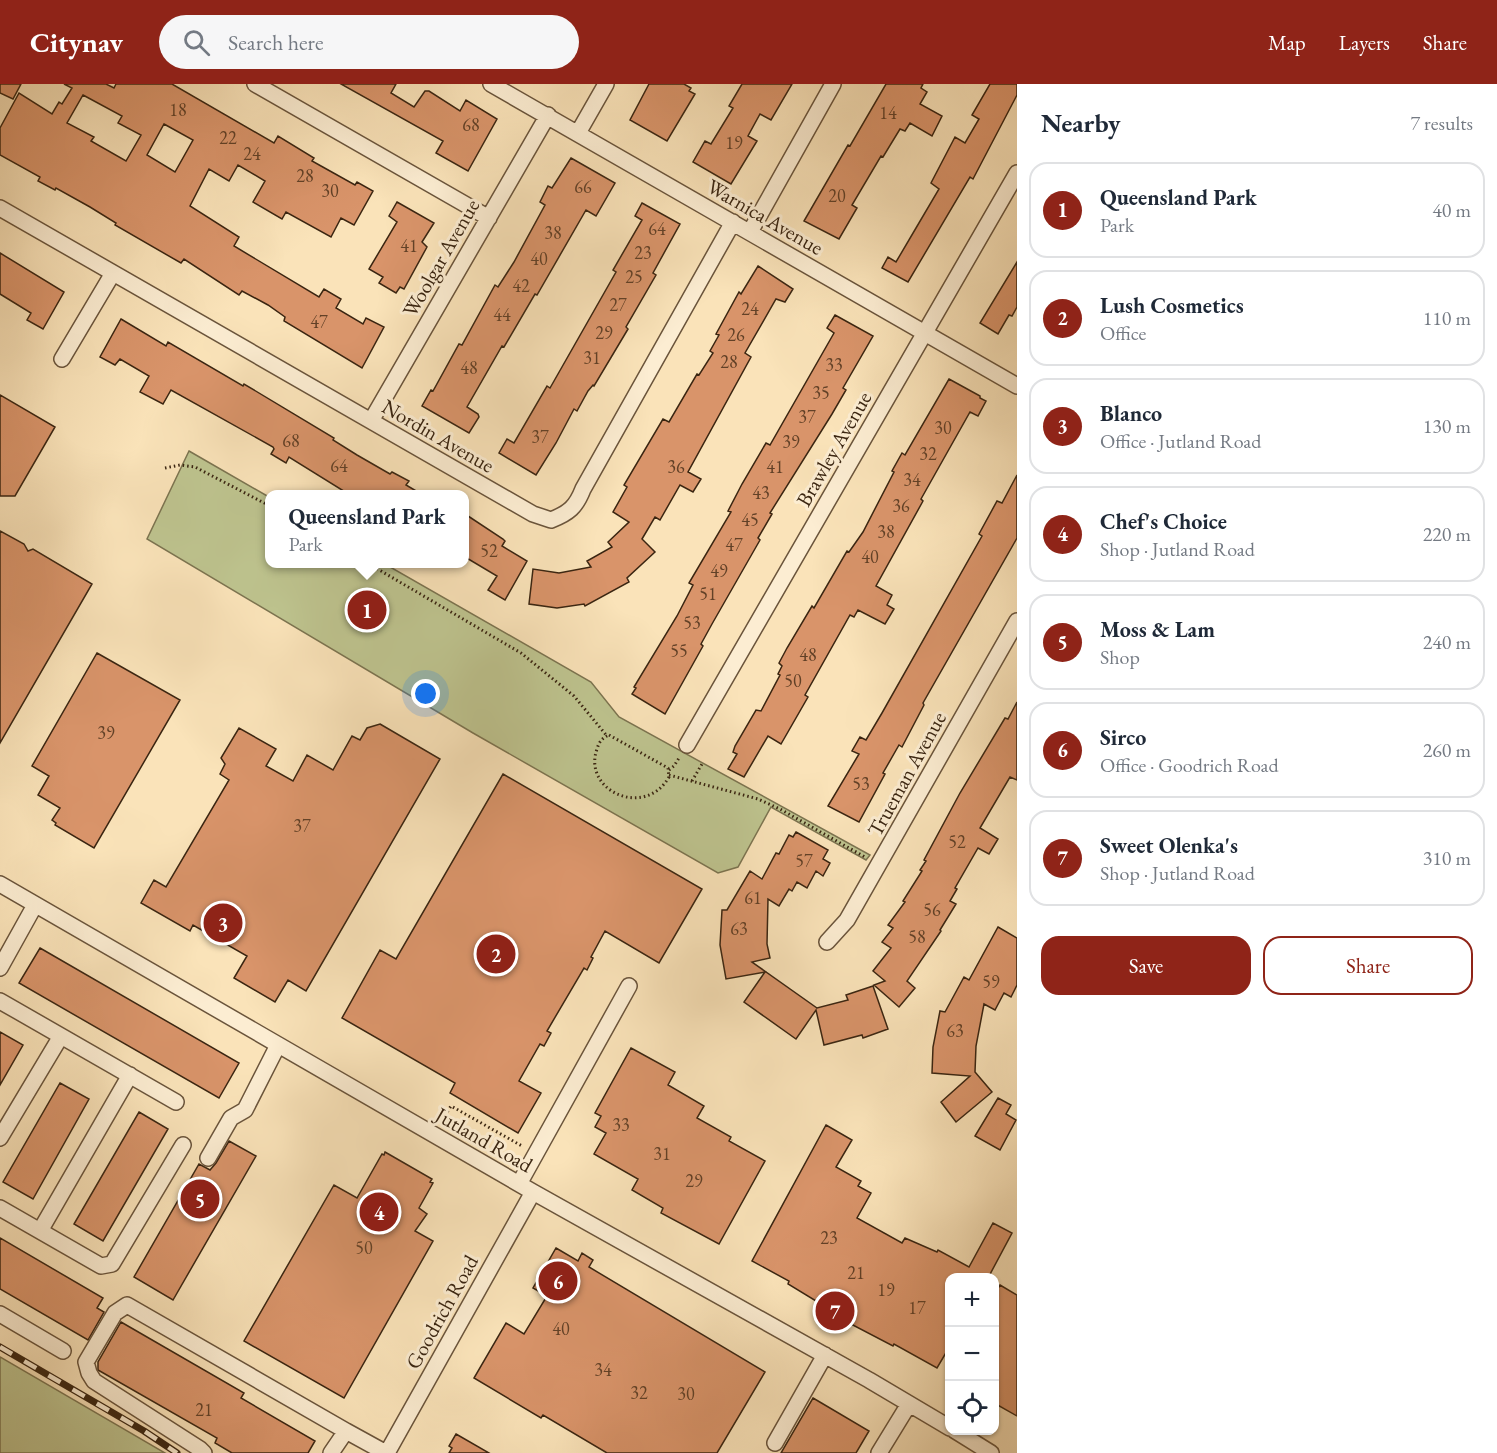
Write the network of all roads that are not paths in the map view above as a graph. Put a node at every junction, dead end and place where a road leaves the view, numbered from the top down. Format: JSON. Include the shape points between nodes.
{"nodes":[{"id":1,"x":255,"y":84,"type":"edge"},
{"id":2,"x":491,"y":84,"type":"edge"},
{"id":3,"x":606,"y":84,"type":"edge"},
{"id":4,"x":833,"y":84,"type":"edge"},
{"id":5,"x":548,"y":115,"type":"junction"},
{"id":6,"x":578,"y":133,"type":"junction"},
{"id":7,"x":1017,"y":173,"type":"edge"},
{"id":8,"x":0,"y":208,"type":"edge"},
{"id":9,"x":489,"y":218,"type":"junction"},
{"id":10,"x":733,"y":222,"type":"junction"},
{"id":11,"x":750,"y":232,"type":"junction"},
{"id":12,"x":113,"y":273,"type":"junction"},
{"id":13,"x":925,"y":333,"type":"junction"},
{"id":14,"x":62,"y":359,"type":"dead end"},
{"id":15,"x":1017,"y":386,"type":"edge"},
{"id":16,"x":372,"y":421,"type":"junction"},
{"id":17,"x":1017,"y":621,"type":"edge"},
{"id":18,"x":687,"y":745,"type":"dead end"},
{"id":19,"x":0,"y":884,"type":"edge"},
{"id":20,"x":35,"y":905,"type":"junction"},
{"id":21,"x":827,"y":942,"type":"dead end"},
{"id":22,"x":0,"y":968,"type":"edge"},
{"id":23,"x":629,"y":986,"type":"dead end"},
{"id":24,"x":0,"y":1001,"type":"edge"},
{"id":25,"x":61,"y":1036,"type":"junction"},
{"id":26,"x":278,"y":1045,"type":"junction"},
{"id":27,"x":130,"y":1075,"type":"junction"},
{"id":28,"x":176,"y":1101,"type":"dead end"},
{"id":29,"x":0,"y":1138,"type":"edge"},
{"id":30,"x":183,"y":1145,"type":"dead end"},
{"id":31,"x":208,"y":1158,"type":"dead end"},
{"id":32,"x":519,"y":1184,"type":"junction"},
{"id":33,"x":533,"y":1192,"type":"junction"},
{"id":34,"x":0,"y":1208,"type":"edge"},
{"id":35,"x":40,"y":1231,"type":"junction"},
{"id":36,"x":0,"y":1314,"type":"edge"},
{"id":37,"x":63,"y":1351,"type":"dead end"},
{"id":38,"x":825,"y":1355,"type":"junction"},
{"id":39,"x":909,"y":1404,"type":"junction"},
{"id":40,"x":945,"y":1425,"type":"edge"},
{"id":41,"x":346,"y":1431,"type":"junction"},
{"id":42,"x":961,"y":1435,"type":"edge"},
{"id":43,"x":775,"y":1443,"type":"dead end"},
{"id":44,"x":204,"y":1453,"type":"edge"},
{"id":45,"x":331,"y":1453,"type":"edge"},
{"id":46,"x":386,"y":1453,"type":"edge"},
{"id":47,"x":879,"y":1453,"type":"edge"},
{"id":48,"x":991,"y":1453,"type":"edge"}],
"edges":[{"from":1,"to":9,"type":"street"},
{"from":2,"to":5,"type":"street","name":"Warnica Avenue"},
{"from":3,"to":6,"type":"street"},
{"from":4,"to":11,"type":"street"},
{"from":5,"to":6,"type":"street","name":"Warnica Avenue"},
{"from":5,"to":9,"type":"street","name":"Woolgar Avenue"},
{"from":6,"to":10,"type":"street","name":"Warnica Avenue"},
{"from":7,"to":13,"type":"street","name":"Brawley Avenue"},
{"from":8,"to":12,"type":"street","name":"Nordin Avenue"},
{"from":9,"to":16,"type":"street","name":"Woolgar Avenue"},
{"from":10,"to":11,"type":"street","name":"Warnica Avenue"},
{"from":10,"to":16,"type":"street","name":"Nordin Avenue","via":[[577,503],[567,513],[551,520],[540,518]]},
{"from":11,"to":13,"type":"street","name":"Warnica Avenue"},
{"from":12,"to":14,"type":"street"},
{"from":12,"to":16,"type":"street","name":"Nordin Avenue"},
{"from":13,"to":15,"type":"street","name":"Warnica Avenue"},
{"from":13,"to":18,"type":"street","name":"Brawley Avenue"},
{"from":17,"to":21,"type":"street","name":"Trueman Avenue","via":[[847,920]]},
{"from":19,"to":20,"type":"street","name":"Jutland Road"},
{"from":20,"to":22,"type":"street"},
{"from":20,"to":26,"type":"street","name":"Jutland Road"},
{"from":23,"to":32,"type":"street"},
{"from":24,"to":25,"type":"street"},
{"from":25,"to":27,"type":"street"},
{"from":25,"to":29,"type":"street"},
{"from":26,"to":31,"type":"street","via":[[245,1110],[231,1118]]},
{"from":26,"to":32,"type":"street","name":"Jutland Road"},
{"from":27,"to":28,"type":"street"},
{"from":27,"to":35,"type":"street"},
{"from":30,"to":35,"type":"street","via":[[112,1264],[101,1266]]},
{"from":32,"to":33,"type":"street","name":"Jutland Road"},
{"from":33,"to":38,"type":"street","name":"Jutland Road"},
{"from":33,"to":46,"type":"street","name":"Goodrich Road"},
{"from":34,"to":35,"type":"street"},
{"from":36,"to":37,"type":"street"},
{"from":38,"to":39,"type":"street","name":"Jutland Road"},
{"from":38,"to":43,"type":"street"},
{"from":39,"to":40,"type":"street","name":"Jutland Road"},
{"from":39,"to":47,"type":"street"},
{"from":41,"to":44,"type":"street","via":[[127,1305],[115,1313],[86,1362],[88,1373],[93,1381]]},
{"from":41,"to":45,"type":"street"},
{"from":41,"to":46,"type":"street"},
{"from":42,"to":48,"type":"street"}]}
